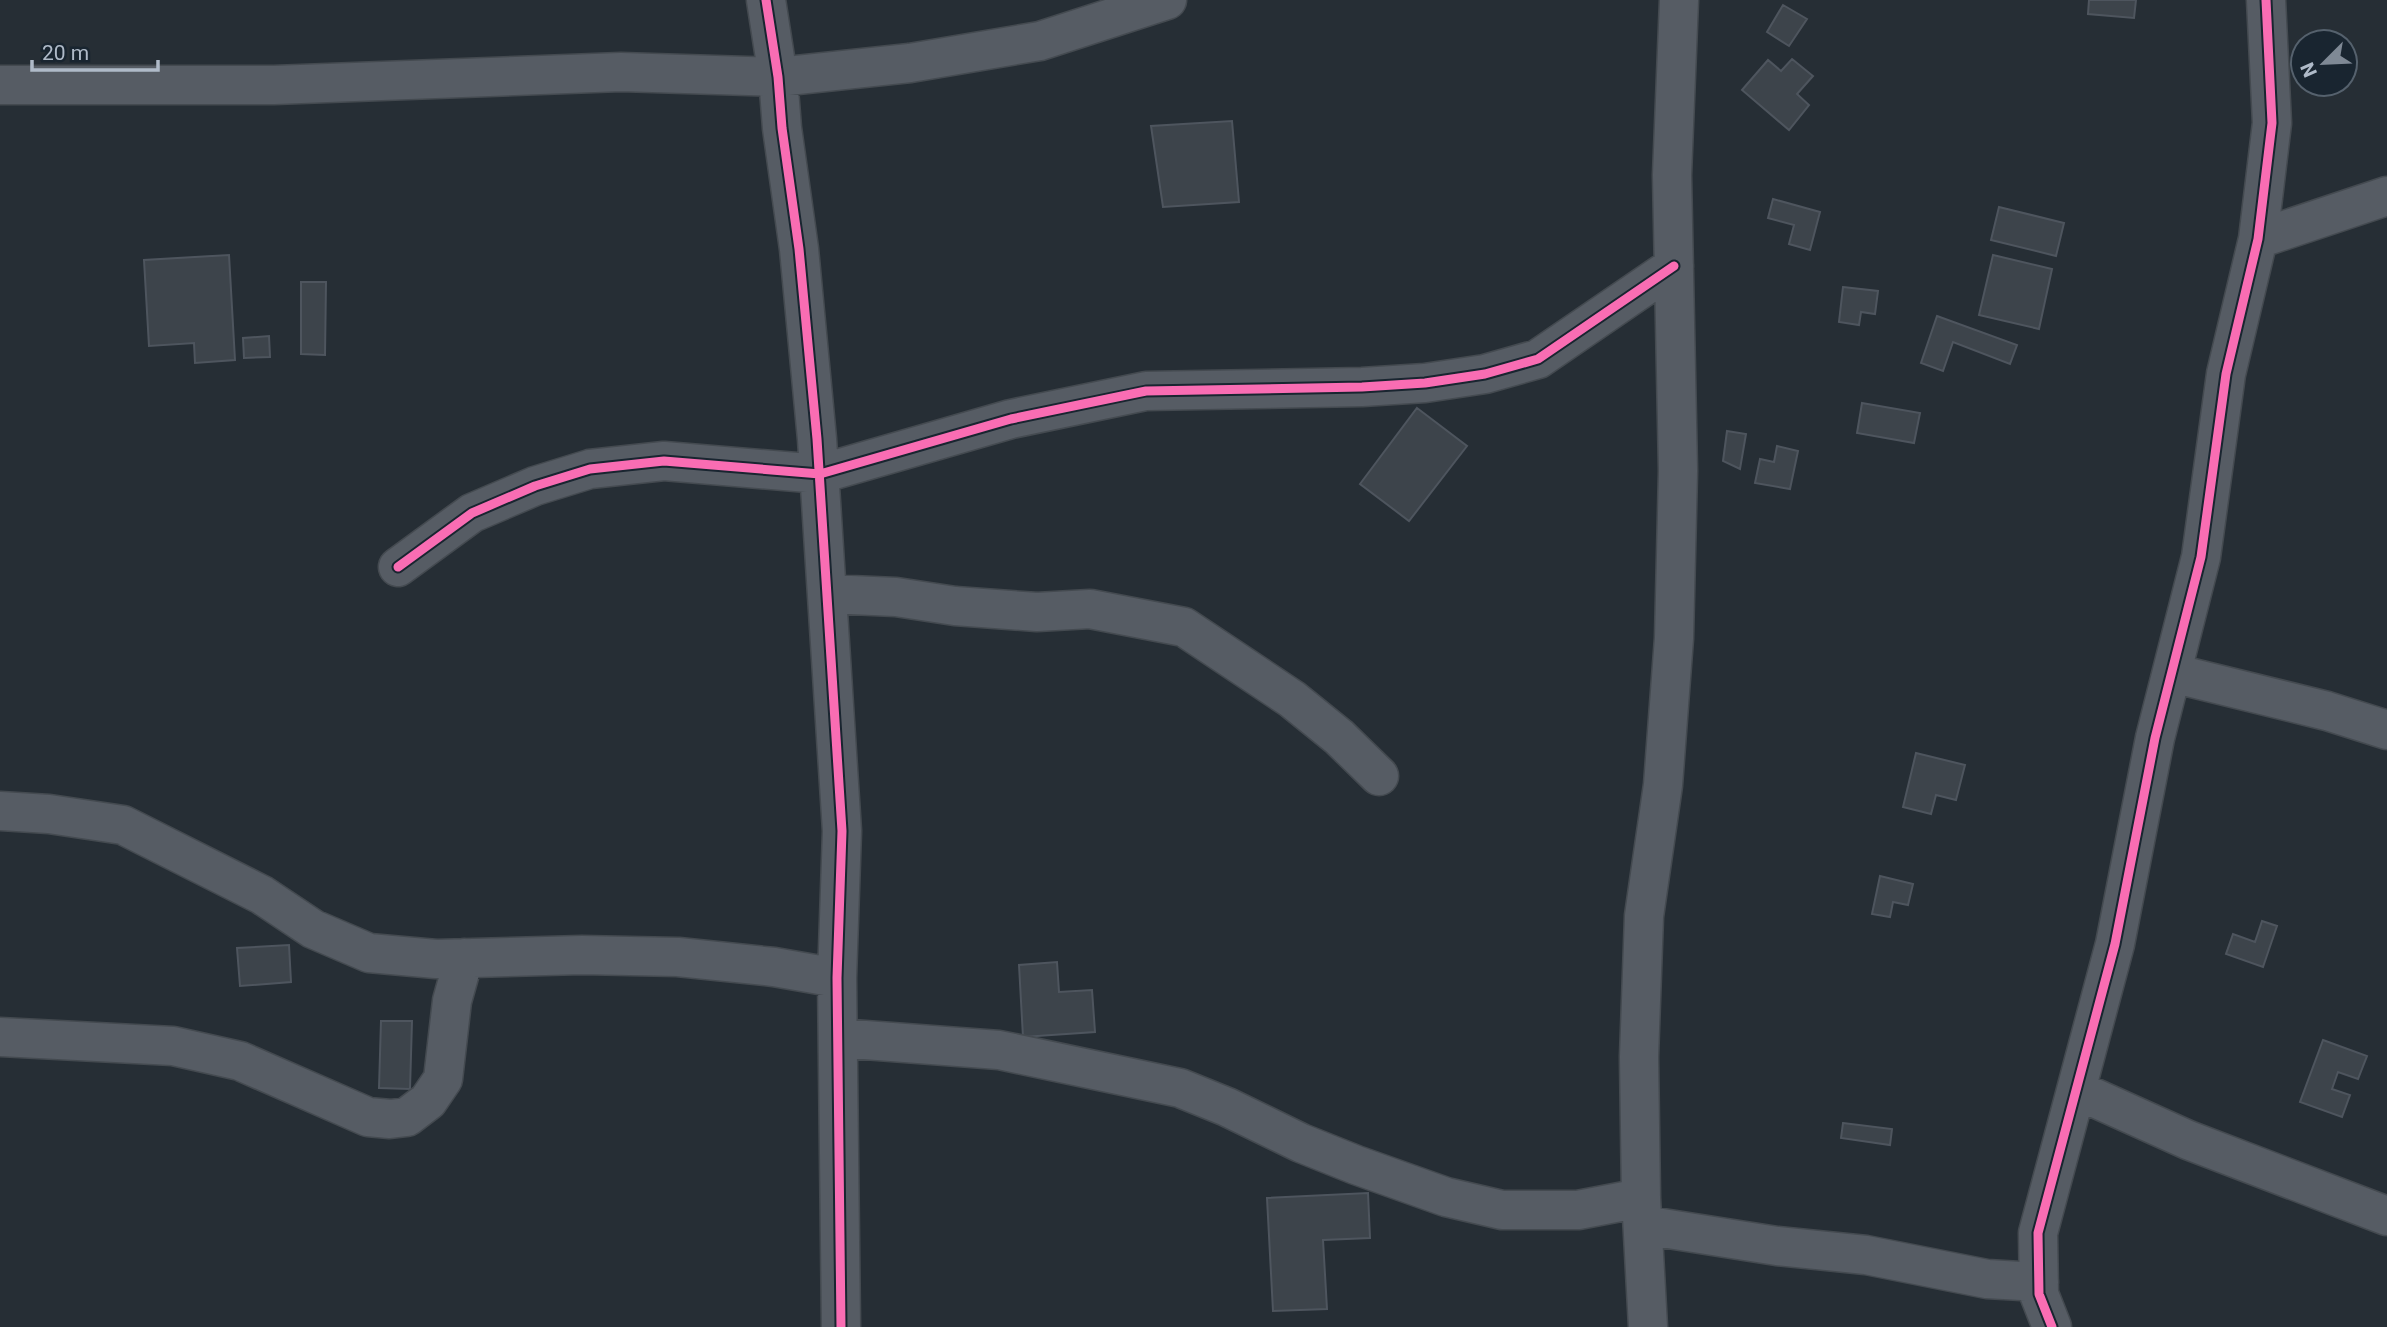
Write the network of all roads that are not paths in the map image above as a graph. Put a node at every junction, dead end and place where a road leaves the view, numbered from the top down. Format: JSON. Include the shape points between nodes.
{"nodes":[{"id":1,"x":766,"y":0,"type":"edge"},
{"id":2,"x":1167,"y":0,"type":"edge"},
{"id":3,"x":1679,"y":0,"type":"edge"},
{"id":4,"x":2266,"y":0,"type":"edge"},
{"id":5,"x":778,"y":77,"type":"junction"},
{"id":6,"x":0,"y":85,"type":"edge"},
{"id":7,"x":2387,"y":196,"type":"edge"},
{"id":8,"x":2258,"y":239,"type":"junction"},
{"id":9,"x":1674,"y":266,"type":"junction"},
{"id":10,"x":820,"y":474,"type":"junction"},
{"id":11,"x":398,"y":566,"type":"dead end"},
{"id":12,"x":828,"y":594,"type":"junction"},
{"id":13,"x":2172,"y":673,"type":"junction"},
{"id":14,"x":2387,"y":730,"type":"edge"},
{"id":15,"x":1380,"y":776,"type":"dead end"},
{"id":16,"x":0,"y":811,"type":"edge"},
{"id":17,"x":464,"y":958,"type":"junction"},
{"id":18,"x":837,"y":978,"type":"junction"},
{"id":19,"x":0,"y":1037,"type":"edge"},
{"id":20,"x":838,"y":1038,"type":"junction"},
{"id":21,"x":2077,"y":1090,"type":"junction"},
{"id":22,"x":1642,"y":1211,"type":"junction"},
{"id":23,"x":2387,"y":1216,"type":"edge"},
{"id":24,"x":2039,"y":1282,"type":"junction"},
{"id":25,"x":841,"y":1327,"type":"edge"},
{"id":26,"x":1648,"y":1327,"type":"edge"},
{"id":27,"x":2052,"y":1327,"type":"edge"}],
"edges":[{"from":1,"to":5,"type":"street"},
{"from":2,"to":5,"type":"street","via":[[1040,41],[910,63]]},
{"from":3,"to":9,"type":"street","via":[[1672,175]]},
{"from":4,"to":8,"type":"street","via":[[2272,123]]},
{"from":5,"to":6,"type":"street","via":[[621,72],[274,85]]},
{"from":5,"to":10,"type":"street"},
{"from":7,"to":8,"type":"street"},
{"from":8,"to":13,"type":"street","via":[[2226,374],[2201,557]]},
{"from":9,"to":10,"type":"street","via":[[1538,359],[1485,374],[1363,387],[1146,391],[1011,419]]},
{"from":9,"to":22,"type":"street","via":[[1678,471],[1674,624],[1663,785],[1644,916],[1639,1057]]},
{"from":10,"to":11,"type":"street","via":[[664,461],[590,469],[535,485],[472,513]]},
{"from":10,"to":12,"type":"street"},
{"from":12,"to":15,"type":"street","via":[[1037,612],[1090,609],[1184,627],[1292,699]]},
{"from":12,"to":18,"type":"street","via":[[842,831]]},
{"from":13,"to":14,"type":"street"},
{"from":13,"to":21,"type":"street","via":[[2115,944]]},
{"from":16,"to":17,"type":"street","via":[[124,825],[262,895],[313,929],[369,953]]},
{"from":17,"to":18,"type":"street","via":[[678,957]]},
{"from":17,"to":19,"type":"street","via":[[452,1001],[443,1079],[428,1101],[407,1117],[368,1117],[240,1061],[173,1046]]},
{"from":18,"to":20,"type":"street"},
{"from":20,"to":22,"type":"street","via":[[999,1050],[1180,1088],[1356,1165],[1446,1197],[1502,1210]]},
{"from":20,"to":25,"type":"street"},
{"from":21,"to":23,"type":"street","via":[[2188,1140]]},
{"from":21,"to":24,"type":"street","via":[[2038,1233]]},
{"from":22,"to":24,"type":"street","via":[[1777,1247],[1866,1255],[1987,1279]]},
{"from":22,"to":26,"type":"street"},
{"from":24,"to":27,"type":"street"}]}
